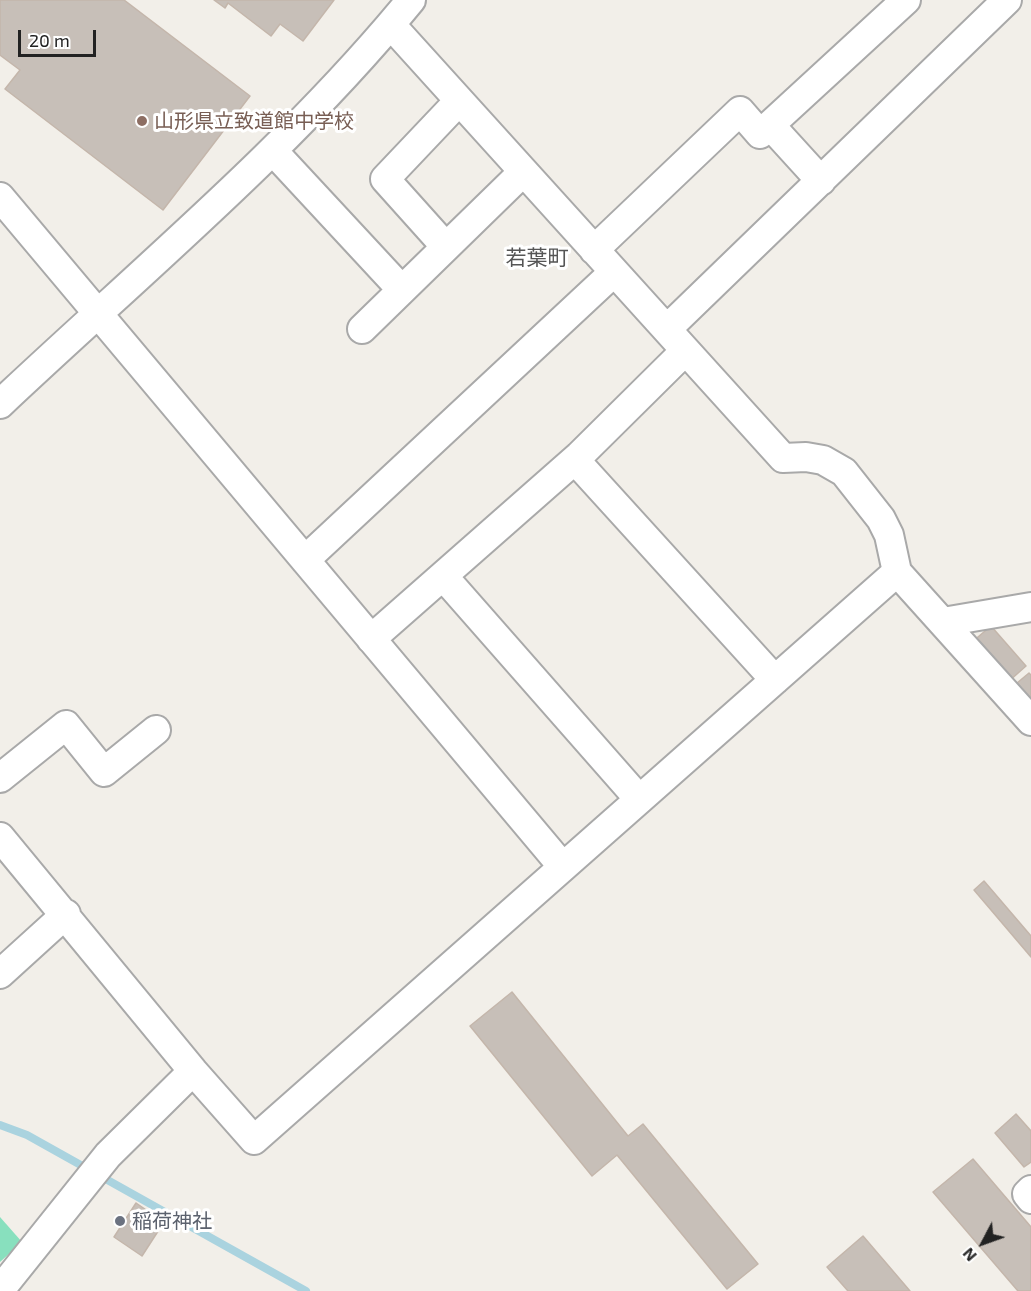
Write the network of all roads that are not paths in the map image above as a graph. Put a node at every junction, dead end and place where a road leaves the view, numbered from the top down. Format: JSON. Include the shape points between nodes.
{"nodes":[{"id":1,"x":411,"y":0,"type":"edge"},
{"id":2,"x":906,"y":0,"type":"edge"},
{"id":3,"x":1007,"y":0,"type":"edge"},
{"id":4,"x":391,"y":25,"type":"junction"},
{"id":5,"x":458,"y":102,"type":"junction"},
{"id":6,"x":770,"y":125,"type":"junction"},
{"id":7,"x":273,"y":151,"type":"junction"},
{"id":8,"x":522,"y":173,"type":"junction"},
{"id":9,"x":821,"y":181,"type":"junction"},
{"id":10,"x":0,"y":197,"type":"edge"},
{"id":11,"x":446,"y":247,"type":"junction"},
{"id":12,"x":594,"y":250,"type":"junction"},
{"id":13,"x":614,"y":272,"type":"junction"},
{"id":14,"x":402,"y":290,"type":"junction"},
{"id":15,"x":97,"y":313,"type":"junction"},
{"id":16,"x":362,"y":329,"type":"dead end"},
{"id":17,"x":667,"y":329,"type":"junction"},
{"id":18,"x":685,"y":351,"type":"junction"},
{"id":19,"x":0,"y":404,"type":"edge"},
{"id":20,"x":575,"y":460,"type":"junction"},
{"id":21,"x":305,"y":560,"type":"junction"},
{"id":22,"x":897,"y":572,"type":"junction"},
{"id":23,"x":443,"y":576,"type":"junction"},
{"id":24,"x":1031,"y":607,"type":"edge"},
{"id":25,"x":943,"y":622,"type":"junction"},
{"id":26,"x":371,"y":639,"type":"junction"},
{"id":27,"x":775,"y":680,"type":"junction"},
{"id":28,"x":1031,"y":721,"type":"edge"},
{"id":29,"x":156,"y":730,"type":"dead end"},
{"id":30,"x":0,"y":778,"type":"edge"},
{"id":31,"x":639,"y":799,"type":"junction"},
{"id":32,"x":0,"y":837,"type":"edge"},
{"id":33,"x":563,"y":867,"type":"junction"},
{"id":34,"x":66,"y":914,"type":"junction"},
{"id":35,"x":0,"y":974,"type":"edge"},
{"id":36,"x":193,"y":1071,"type":"junction"},
{"id":37,"x":1031,"y":1190,"type":"edge"},
{"id":38,"x":1031,"y":1199,"type":"edge"},
{"id":39,"x":0,"y":1290,"type":"edge"}],
"edges":[{"from":1,"to":4,"type":"street"},
{"from":2,"to":6,"type":"street"},
{"from":3,"to":9,"type":"street"},
{"from":4,"to":5,"type":"street"},
{"from":4,"to":7,"type":"street","via":[[323,102]]},
{"from":5,"to":8,"type":"street"},
{"from":5,"to":11,"type":"street","via":[[385,179]]},
{"from":6,"to":9,"type":"street"},
{"from":6,"to":12,"type":"street","via":[[760,134],[740,111]]},
{"from":7,"to":14,"type":"street"},
{"from":7,"to":15,"type":"street"},
{"from":8,"to":11,"type":"street"},
{"from":8,"to":12,"type":"street"},
{"from":9,"to":17,"type":"street"},
{"from":10,"to":15,"type":"street"},
{"from":11,"to":14,"type":"street"},
{"from":12,"to":13,"type":"street"},
{"from":13,"to":17,"type":"street"},
{"from":13,"to":21,"type":"street"},
{"from":14,"to":16,"type":"street"},
{"from":15,"to":19,"type":"street"},
{"from":15,"to":21,"type":"street"},
{"from":17,"to":18,"type":"street"},
{"from":18,"to":20,"type":"street"},
{"from":18,"to":22,"type":"street","via":[[783,458],[823,460],[844,472],[881,519]]},
{"from":20,"to":23,"type":"street"},
{"from":20,"to":27,"type":"street"},
{"from":21,"to":26,"type":"street"},
{"from":22,"to":25,"type":"street"},
{"from":22,"to":27,"type":"street"},
{"from":23,"to":26,"type":"street"},
{"from":23,"to":31,"type":"street"},
{"from":24,"to":25,"type":"street"},
{"from":25,"to":28,"type":"street"},
{"from":26,"to":33,"type":"street"},
{"from":27,"to":31,"type":"street"},
{"from":29,"to":30,"type":"street","via":[[104,772],[66,725]]},
{"from":31,"to":33,"type":"street"},
{"from":32,"to":34,"type":"street"},
{"from":33,"to":36,"type":"street","via":[[254,1140]]},
{"from":34,"to":35,"type":"street"},
{"from":34,"to":36,"type":"street"},
{"from":36,"to":39,"type":"street","via":[[108,1155]]},
{"from":37,"to":38,"type":"street","via":[[1027,1194]]}]}
